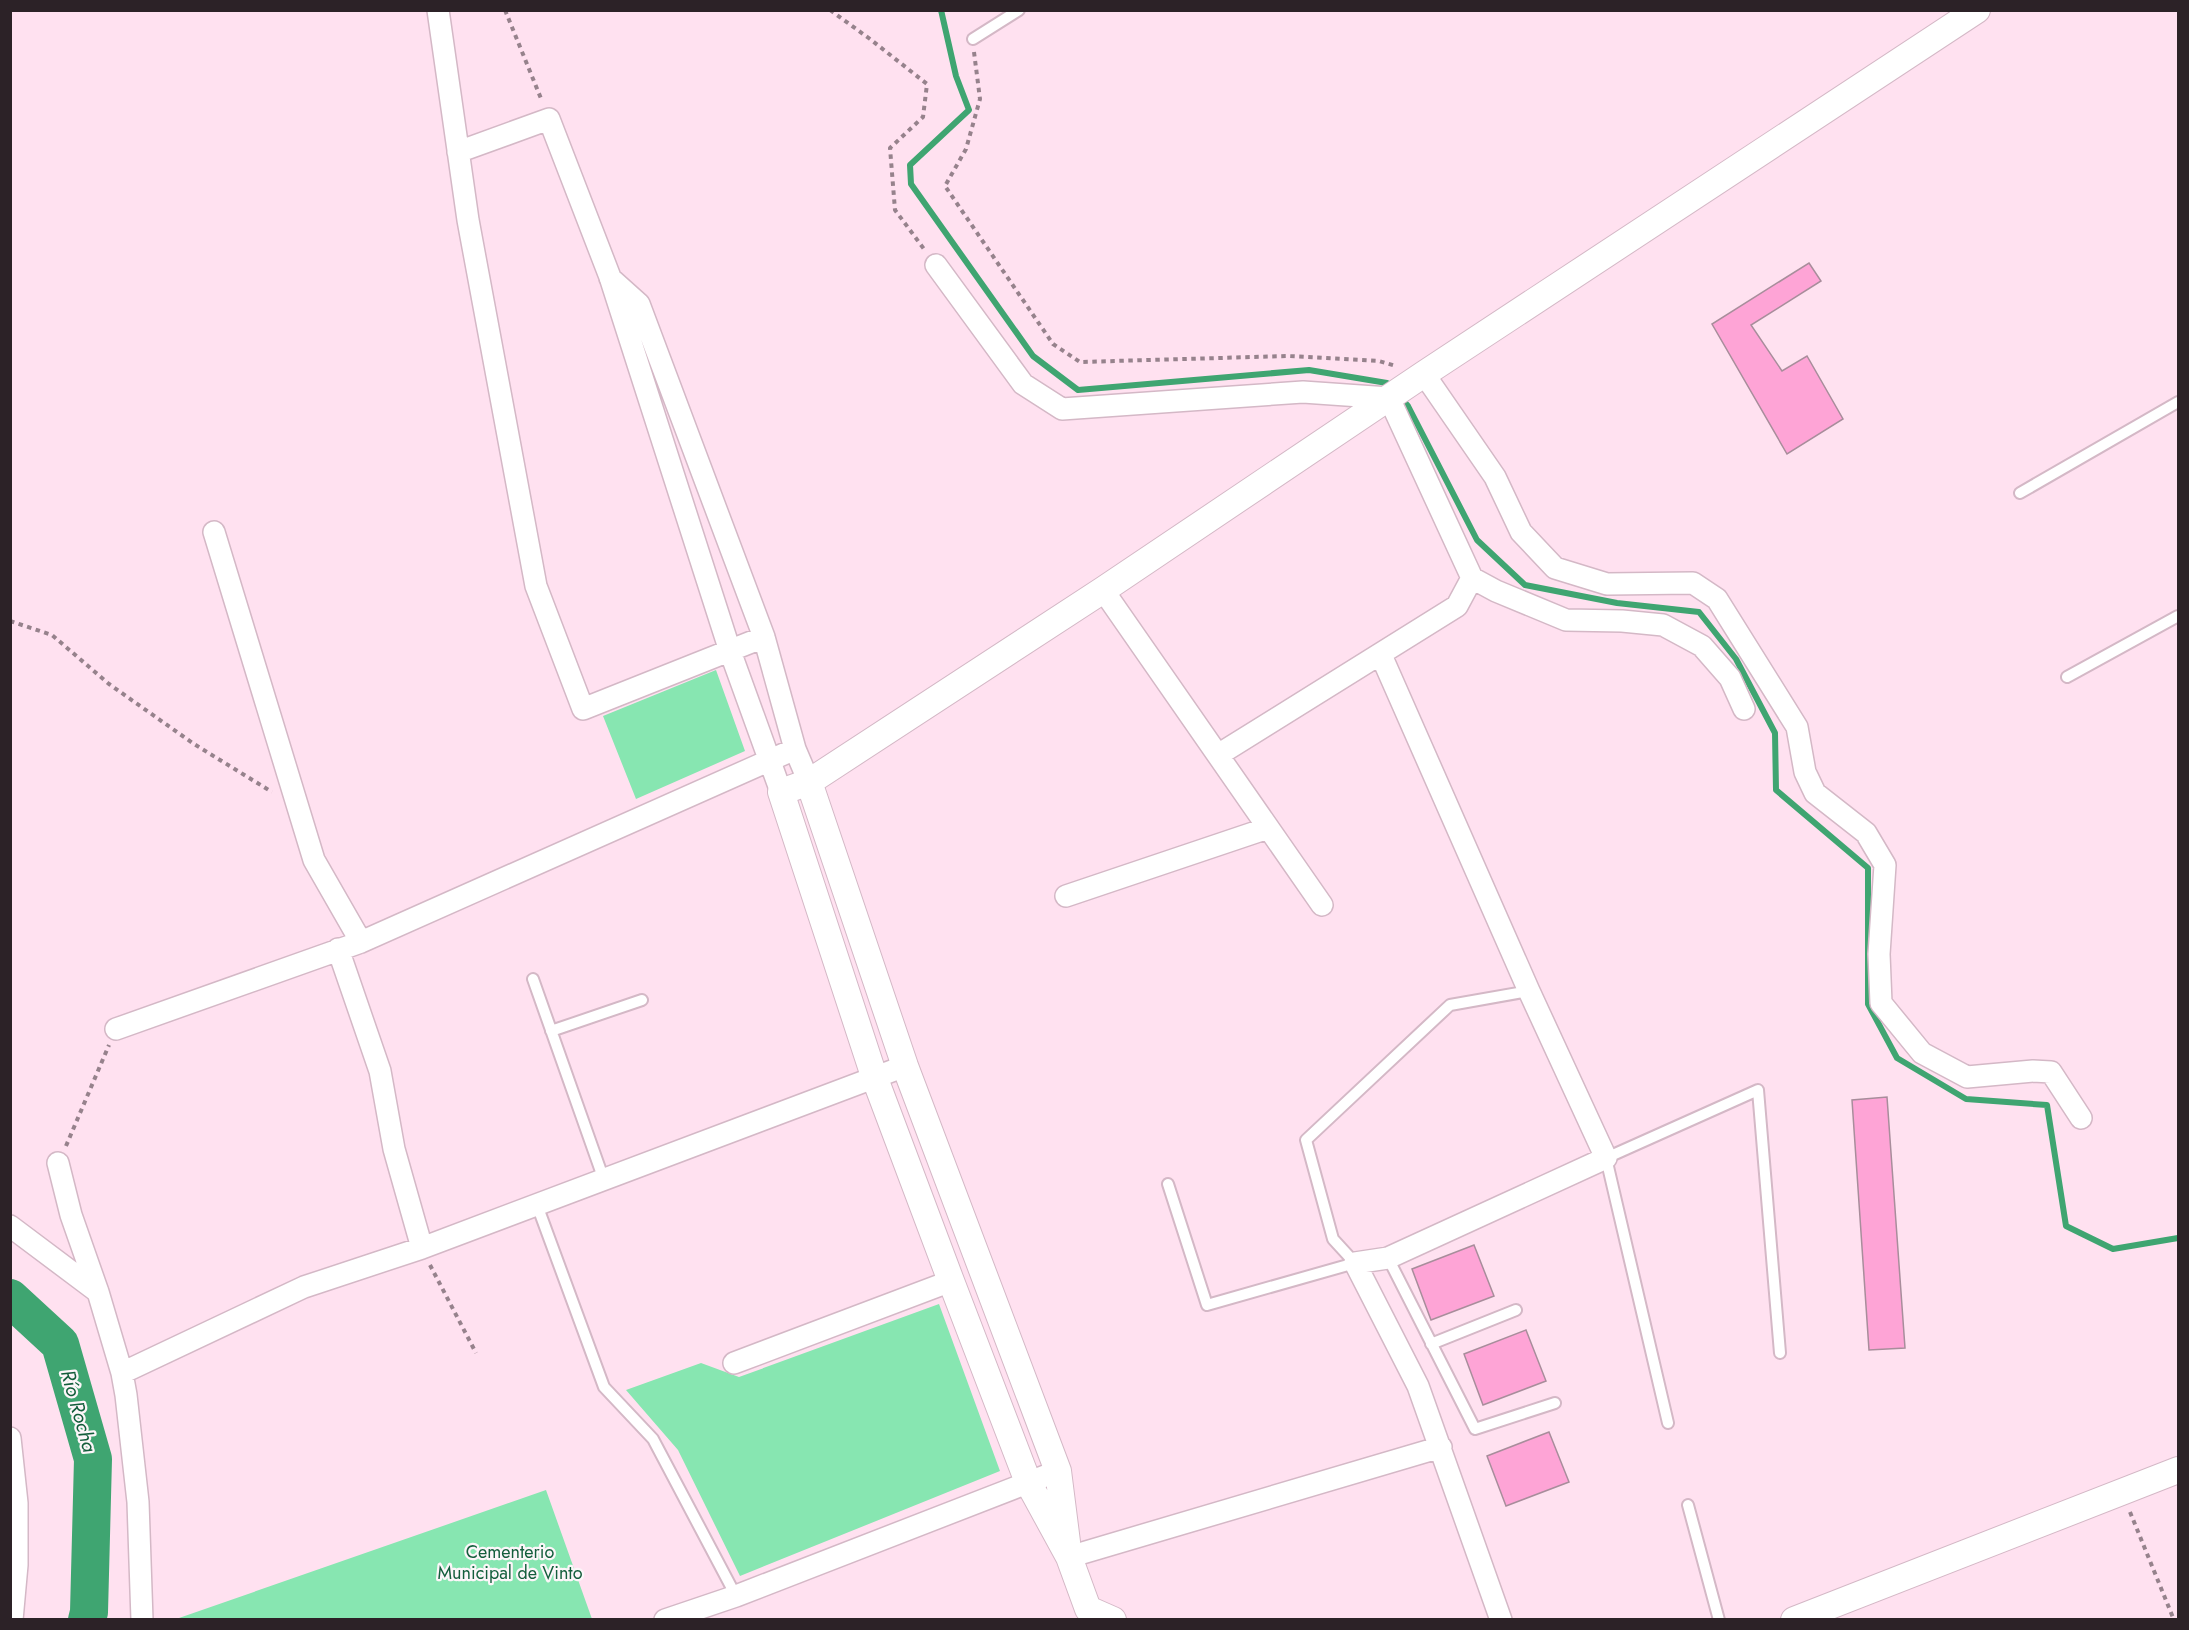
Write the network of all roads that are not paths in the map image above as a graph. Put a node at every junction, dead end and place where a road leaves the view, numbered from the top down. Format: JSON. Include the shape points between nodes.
{"nodes":[{"id":1,"x":438,"y":10,"type":"edge"},
{"id":2,"x":1019,"y":10,"type":"edge"},
{"id":3,"x":1977,"y":10,"type":"edge"},
{"id":4,"x":973,"y":39,"type":"road end"},
{"id":5,"x":458,"y":152,"type":"junction"},
{"id":6,"x":936,"y":265,"type":"road end"},
{"id":7,"x":610,"y":278,"type":"junction"},
{"id":8,"x":1402,"y":390,"type":"junction"},
{"id":9,"x":2178,"y":402,"type":"edge"},
{"id":10,"x":2020,"y":493,"type":"dead end"},
{"id":11,"x":214,"y":532,"type":"dead end"},
{"id":12,"x":1472,"y":578,"type":"junction"},
{"id":13,"x":1103,"y":590,"type":"junction"},
{"id":14,"x":2178,"y":616,"type":"edge"},
{"id":15,"x":764,"y":637,"type":"junction"},
{"id":16,"x":730,"y":651,"type":"junction"},
{"id":17,"x":1381,"y":655,"type":"junction"},
{"id":18,"x":2067,"y":677,"type":"dead end"},
{"id":19,"x":1744,"y":709,"type":"dead end"},
{"id":20,"x":795,"y":749,"type":"junction"},
{"id":21,"x":1218,"y":755,"type":"junction"},
{"id":22,"x":770,"y":759,"type":"junction"},
{"id":23,"x":809,"y":782,"type":"junction"},
{"id":24,"x":781,"y":792,"type":"junction"},
{"id":25,"x":1268,"y":828,"type":"junction"},
{"id":26,"x":1066,"y":896,"type":"dead end"},
{"id":27,"x":1322,"y":905,"type":"dead end"},
{"id":28,"x":361,"y":942,"type":"junction"},
{"id":29,"x":338,"y":949,"type":"junction"},
{"id":30,"x":533,"y":979,"type":"dead end"},
{"id":31,"x":1530,"y":991,"type":"junction"},
{"id":32,"x":642,"y":1000,"type":"dead end"},
{"id":33,"x":116,"y":1029,"type":"road end"},
{"id":34,"x":551,"y":1031,"type":"junction"},
{"id":35,"x":905,"y":1066,"type":"junction"},
{"id":36,"x":874,"y":1076,"type":"junction"},
{"id":37,"x":2081,"y":1118,"type":"dead end"},
{"id":38,"x":1606,"y":1158,"type":"junction"},
{"id":39,"x":58,"y":1163,"type":"road end"},
{"id":40,"x":604,"y":1180,"type":"junction"},
{"id":41,"x":1168,"y":1184,"type":"dead end"},
{"id":42,"x":537,"y":1204,"type":"junction"},
{"id":43,"x":10,"y":1226,"type":"edge"},
{"id":44,"x":422,"y":1248,"type":"junction"},
{"id":45,"x":1388,"y":1258,"type":"junction"},
{"id":46,"x":1354,"y":1263,"type":"junction"},
{"id":47,"x":951,"y":1281,"type":"junction"},
{"id":48,"x":98,"y":1292,"type":"junction"},
{"id":49,"x":1516,"y":1310,"type":"dead end"},
{"id":50,"x":1431,"y":1344,"type":"junction"},
{"id":51,"x":1780,"y":1353,"type":"dead end"},
{"id":52,"x":734,"y":1363,"type":"dead end"},
{"id":53,"x":122,"y":1373,"type":"junction"},
{"id":54,"x":1555,"y":1404,"type":"dead end"},
{"id":55,"x":1668,"y":1423,"type":"dead end"},
{"id":56,"x":10,"y":1438,"type":"edge"},
{"id":57,"x":1441,"y":1446,"type":"junction"},
{"id":58,"x":2178,"y":1470,"type":"edge"},
{"id":59,"x":1058,"y":1471,"type":"junction"},
{"id":60,"x":1028,"y":1482,"type":"junction"},
{"id":61,"x":1688,"y":1505,"type":"dead end"},
{"id":62,"x":1069,"y":1557,"type":"junction"},
{"id":63,"x":736,"y":1596,"type":"junction"},
{"id":64,"x":1089,"y":1614,"type":"edge"},
{"id":65,"x":673,"y":1618,"type":"edge"},
{"id":66,"x":12,"y":1620,"type":"edge"},
{"id":67,"x":141,"y":1620,"type":"edge"},
{"id":68,"x":1113,"y":1620,"type":"edge"},
{"id":69,"x":1501,"y":1620,"type":"edge"},
{"id":70,"x":1719,"y":1620,"type":"edge"},
{"id":71,"x":1794,"y":1620,"type":"edge"}],
"edges":[{"from":1,"to":5,"type":"street"},
{"from":2,"to":4,"type":"lane"},
{"from":3,"to":8,"type":"street"},
{"from":5,"to":7,"type":"street","via":[[549,119]]},
{"from":5,"to":16,"type":"street","via":[[536,586],[583,709]]},
{"from":6,"to":8,"type":"street","via":[[1023,384],[1062,409],[1303,392]]},
{"from":7,"to":15,"type":"street","via":[[639,304]]},
{"from":7,"to":16,"type":"street"},
{"from":8,"to":12,"type":"street"},
{"from":8,"to":13,"type":"street"},
{"from":8,"to":37,"type":"street","via":[[1495,477],[1521,532],[1556,568],[1607,585],[1693,583],[1717,599],[1797,727],[1805,772],[1815,793],[1866,833],[1885,865],[1879,954],[1881,1003],[1922,1053],[1967,1077],[2051,1072]]},
{"from":9,"to":10,"type":"lane"},
{"from":11,"to":28,"type":"street","via":[[314,860]]},
{"from":12,"to":17,"type":"street","via":[[1457,606]]},
{"from":12,"to":19,"type":"street","via":[[1566,620],[1663,625],[1702,646],[1730,678]]},
{"from":13,"to":21,"type":"street"},
{"from":13,"to":23,"type":"street"},
{"from":14,"to":18,"type":"lane"},
{"from":15,"to":16,"type":"street"},
{"from":15,"to":20,"type":"street"},
{"from":16,"to":22,"type":"street"},
{"from":17,"to":21,"type":"street"},
{"from":17,"to":31,"type":"street"},
{"from":20,"to":22,"type":"street"},
{"from":20,"to":23,"type":"street"},
{"from":21,"to":25,"type":"street"},
{"from":22,"to":24,"type":"street"},
{"from":22,"to":28,"type":"street"},
{"from":23,"to":24,"type":"street"},
{"from":23,"to":35,"type":"street"},
{"from":24,"to":36,"type":"street"},
{"from":25,"to":26,"type":"street"},
{"from":25,"to":27,"type":"street"},
{"from":28,"to":29,"type":"street"},
{"from":29,"to":33,"type":"street"},
{"from":29,"to":44,"type":"street","via":[[380,1071],[394,1149]]},
{"from":30,"to":34,"type":"lane"},
{"from":31,"to":38,"type":"street"},
{"from":31,"to":46,"type":"lane","via":[[1450,1005],[1306,1140],[1333,1239]]},
{"from":32,"to":34,"type":"lane"},
{"from":34,"to":40,"type":"lane"},
{"from":35,"to":36,"type":"street"},
{"from":35,"to":59,"type":"street"},
{"from":36,"to":40,"type":"street"},
{"from":36,"to":47,"type":"street"},
{"from":38,"to":45,"type":"street"},
{"from":38,"to":51,"type":"lane","via":[[1758,1090]]},
{"from":38,"to":55,"type":"lane"},
{"from":39,"to":48,"type":"street"},
{"from":40,"to":42,"type":"street"},
{"from":41,"to":46,"type":"lane","via":[[1207,1305]]},
{"from":42,"to":44,"type":"street"},
{"from":42,"to":63,"type":"lane","via":[[604,1387],[653,1439]]},
{"from":43,"to":48,"type":"street"},
{"from":44,"to":53,"type":"street","via":[[304,1287]]},
{"from":45,"to":46,"type":"street"},
{"from":45,"to":50,"type":"lane"},
{"from":46,"to":57,"type":"street","via":[[1418,1386]]},
{"from":47,"to":52,"type":"street"},
{"from":47,"to":60,"type":"street"},
{"from":48,"to":53,"type":"street"},
{"from":49,"to":50,"type":"lane"},
{"from":50,"to":54,"type":"lane","via":[[1475,1429]]},
{"from":53,"to":67,"type":"street","via":[[138,1502]]},
{"from":56,"to":66,"type":"street","via":[[17,1503]]},
{"from":57,"to":62,"type":"street"},
{"from":57,"to":69,"type":"street"},
{"from":58,"to":71,"type":"street"},
{"from":59,"to":60,"type":"street"},
{"from":59,"to":62,"type":"street"},
{"from":60,"to":62,"type":"street"},
{"from":60,"to":63,"type":"street"},
{"from":61,"to":70,"type":"lane"},
{"from":62,"to":64,"type":"street"},
{"from":63,"to":65,"type":"street"},
{"from":64,"to":68,"type":"street"}]}
